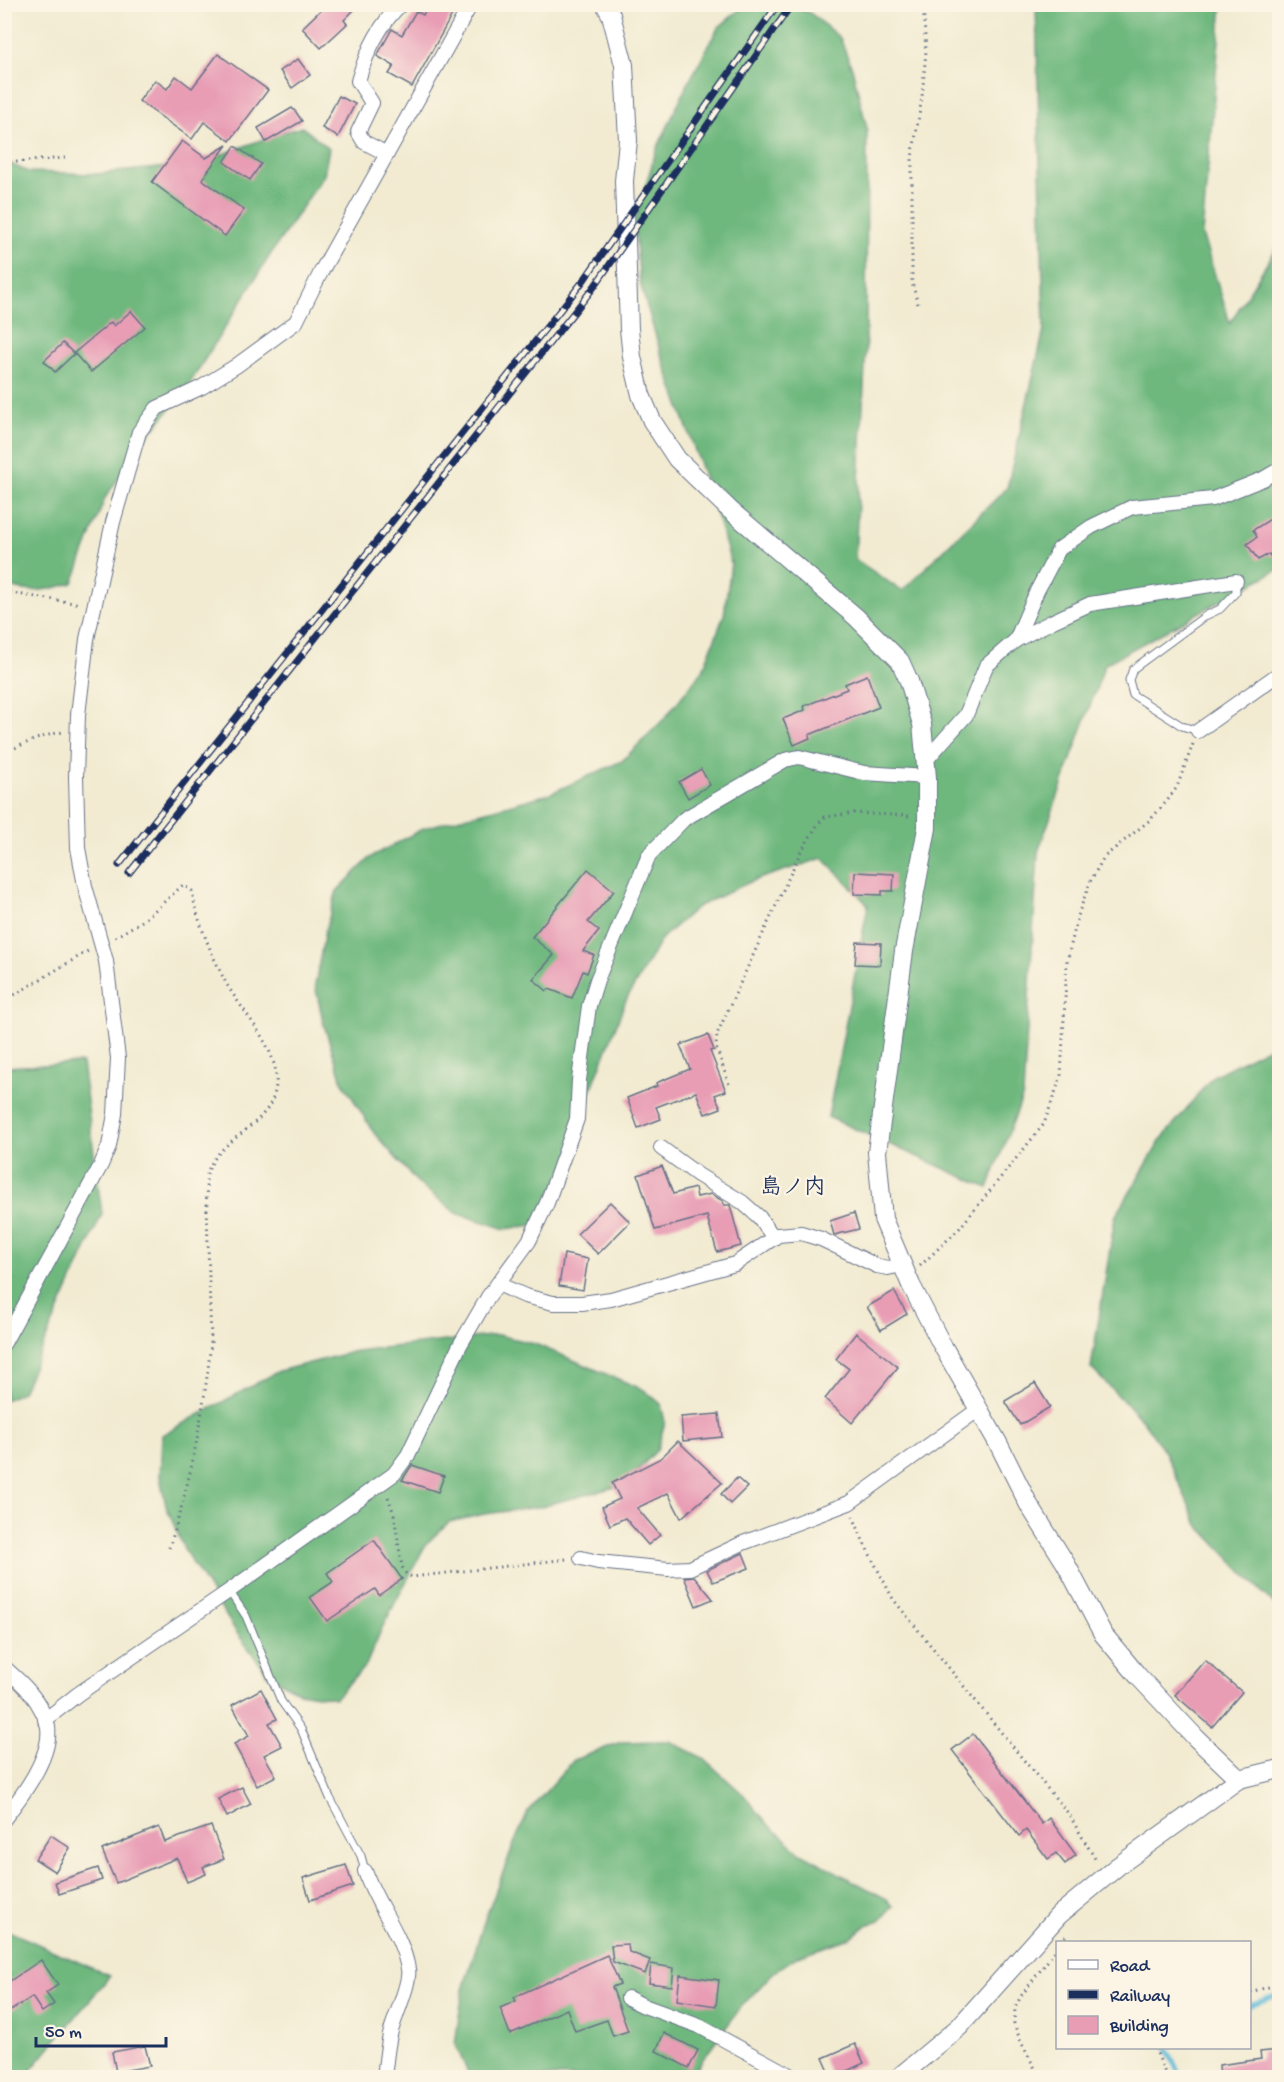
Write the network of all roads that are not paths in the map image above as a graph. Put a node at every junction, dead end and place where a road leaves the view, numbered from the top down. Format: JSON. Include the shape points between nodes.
{"nodes":[{"id":1,"x":401,"y":4,"type":"edge"},
{"id":2,"x":471,"y":4,"type":"edge"},
{"id":3,"x":605,"y":4,"type":"edge"},
{"id":4,"x":387,"y":154,"type":"junction"},
{"id":5,"x":1280,"y":469,"type":"edge"},
{"id":6,"x":1236,"y":581,"type":"joint"},
{"id":7,"x":1016,"y":640,"type":"junction"},
{"id":8,"x":1280,"y":673,"type":"edge"},
{"id":9,"x":1198,"y":731,"type":"joint"},
{"id":10,"x":927,"y":768,"type":"junction"},
{"id":11,"x":660,"y":1148,"type":"dead end"},
{"id":12,"x":774,"y":1238,"type":"junction"},
{"id":13,"x":904,"y":1270,"type":"junction"},
{"id":14,"x":498,"y":1284,"type":"junction"},
{"id":15,"x":4,"y":1343,"type":"edge"},
{"id":16,"x":979,"y":1409,"type":"junction"},
{"id":17,"x":581,"y":1558,"type":"road end"},
{"id":18,"x":229,"y":1591,"type":"junction"},
{"id":19,"x":4,"y":1667,"type":"edge"},
{"id":20,"x":45,"y":1720,"type":"junction"},
{"id":21,"x":1280,"y":1769,"type":"edge"},
{"id":22,"x":1239,"y":1779,"type":"junction"},
{"id":23,"x":4,"y":1819,"type":"edge"},
{"id":24,"x":365,"y":1871,"type":"joint"},
{"id":25,"x":628,"y":1998,"type":"dead end"},
{"id":26,"x":384,"y":2078,"type":"edge"},
{"id":27,"x":795,"y":2078,"type":"edge"},
{"id":28,"x":898,"y":2078,"type":"edge"}],
"edges":[{"from":1,"to":4,"type":"street","via":[[388,16],[365,57],[358,81],[372,103],[358,132],[364,142]]},
{"from":2,"to":4,"type":"street"},
{"from":3,"to":10,"type":"street","via":[[624,65],[630,329],[641,395],[652,421],[677,459],[730,510],[873,632],[900,661],[918,709]]},
{"from":4,"to":15,"type":"street","via":[[296,322],[228,372],[157,408],[139,432],[113,522],[87,639],[77,730],[78,848],[106,961],[114,1019],[118,1058],[114,1114],[109,1146],[101,1165]]},
{"from":5,"to":7,"type":"street","via":[[1213,499],[1132,507],[1091,527],[1059,549]]},
{"from":6,"to":7,"type":"street","via":[[1090,604]]},
{"from":6,"to":9,"type":"lane","via":[[1236,592],[1220,609],[1133,669],[1129,680],[1133,695],[1182,726]]},
{"from":7,"to":10,"type":"street","via":[[986,666],[966,715]]},
{"from":8,"to":9,"type":"street"},
{"from":10,"to":13,"type":"street","via":[[927,817],[900,972],[877,1152],[883,1219]]},
{"from":10,"to":14,"type":"street","via":[[864,773],[799,757],[785,760],[684,819],[649,855],[589,1006],[577,1119],[565,1156],[530,1241]]},
{"from":11,"to":12,"type":"street","via":[[742,1202]]},
{"from":12,"to":13,"type":"street","via":[[801,1233],[877,1266]]},
{"from":12,"to":14,"type":"street","via":[[735,1264],[611,1299],[553,1303]]},
{"from":13,"to":16,"type":"street"},
{"from":14,"to":18,"type":"street","via":[[460,1345],[408,1455],[394,1474]]},
{"from":16,"to":17,"type":"street","via":[[849,1503],[690,1568],[668,1569]]},
{"from":16,"to":22,"type":"street","via":[[1103,1634],[1189,1731]]},
{"from":18,"to":20,"type":"street"},
{"from":18,"to":24,"type":"lane","via":[[246,1616],[281,1701],[301,1729]]},
{"from":19,"to":20,"type":"street","via":[[31,1694]]},
{"from":20,"to":23,"type":"street","via":[[48,1733],[37,1769]]},
{"from":21,"to":22,"type":"street"},
{"from":22,"to":28,"type":"street","via":[[1105,1877],[1059,1916],[959,2028]]},
{"from":24,"to":26,"type":"street","via":[[409,1970],[390,2035]]},
{"from":25,"to":27,"type":"street","via":[[699,2026]]}]}
